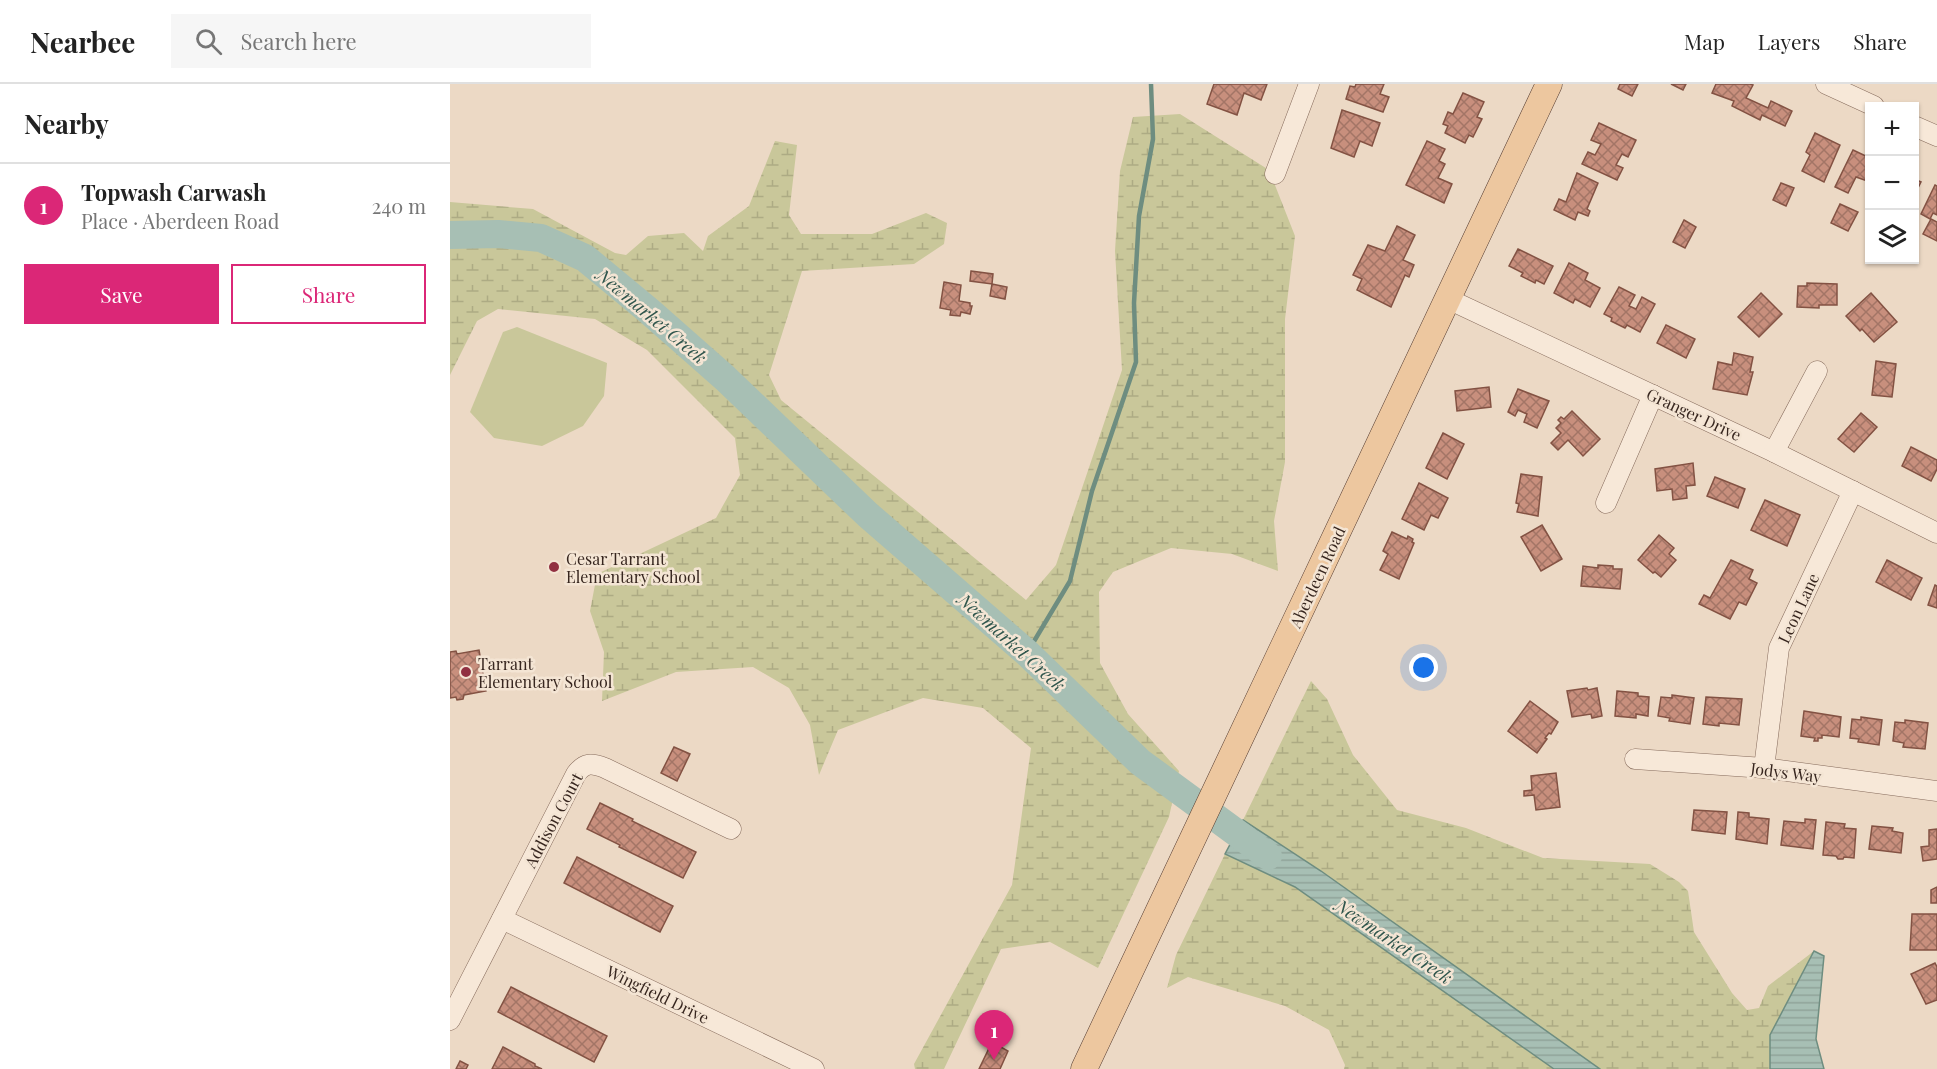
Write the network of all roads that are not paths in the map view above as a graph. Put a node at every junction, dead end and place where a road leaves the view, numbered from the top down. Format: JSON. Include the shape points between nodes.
{"nodes":[{"id":1,"x":1310,"y":84,"type":"edge"},
{"id":2,"x":1549,"y":84,"type":"edge"},
{"id":3,"x":1826,"y":84,"type":"edge"},
{"id":4,"x":1865,"y":102,"type":"edge"},
{"id":5,"x":1919,"y":128,"type":"edge"},
{"id":6,"x":1937,"y":136,"type":"edge"},
{"id":7,"x":1275,"y":174,"type":"dead end"},
{"id":8,"x":1448,"y":299,"type":"junction"},
{"id":9,"x":1817,"y":370,"type":"dead end"},
{"id":10,"x":1653,"y":395,"type":"junction"},
{"id":11,"x":1774,"y":452,"type":"junction"},
{"id":12,"x":1852,"y":492,"type":"junction"},
{"id":13,"x":1606,"y":503,"type":"dead end"},
{"id":14,"x":1937,"y":533,"type":"edge"},
{"id":15,"x":1635,"y":759,"type":"dead end"},
{"id":16,"x":1764,"y":768,"type":"junction"},
{"id":17,"x":1937,"y":791,"type":"edge"},
{"id":18,"x":731,"y":829,"type":"dead end"},
{"id":19,"x":502,"y":919,"type":"junction"},
{"id":20,"x":450,"y":1020,"type":"edge"},
{"id":21,"x":814,"y":1069,"type":"edge"},
{"id":22,"x":1084,"y":1069,"type":"edge"}],
"edges":[{"from":1,"to":7,"type":"street"},
{"from":2,"to":8,"type":"main road","name":"Aberdeen Road"},
{"from":3,"to":4,"type":"street"},
{"from":5,"to":6,"type":"street"},
{"from":8,"to":10,"type":"street","name":"Granger Drive"},
{"from":8,"to":22,"type":"main road","name":"Aberdeen Road"},
{"from":9,"to":11,"type":"street"},
{"from":10,"to":11,"type":"street","name":"Granger Drive"},
{"from":10,"to":13,"type":"street"},
{"from":11,"to":12,"type":"street","name":"Granger Drive"},
{"from":12,"to":14,"type":"street","name":"Granger Drive"},
{"from":12,"to":16,"type":"street","name":"Leon Lane","via":[[1779,648]]},
{"from":15,"to":16,"type":"street","name":"Jodys Way"},
{"from":16,"to":17,"type":"street","name":"Jodys Way"},
{"from":18,"to":19,"type":"street","name":"Addison Court","via":[[605,768],[587,764],[576,774]]},
{"from":19,"to":20,"type":"street","name":"Addison Court"},
{"from":19,"to":21,"type":"street","name":"Wingfield Drive"}]}
